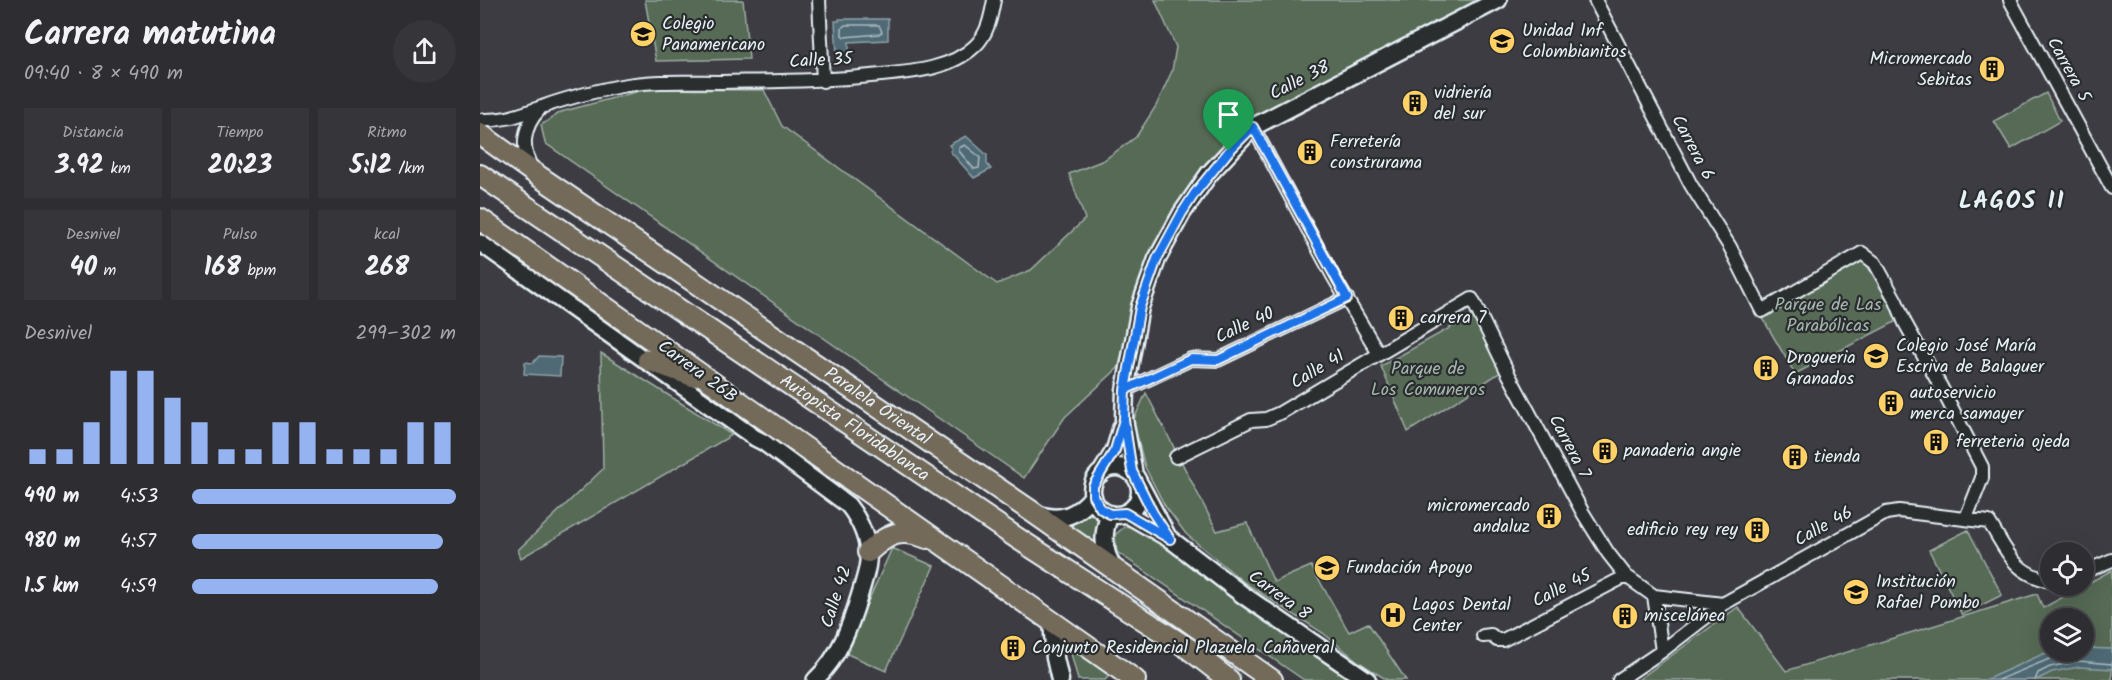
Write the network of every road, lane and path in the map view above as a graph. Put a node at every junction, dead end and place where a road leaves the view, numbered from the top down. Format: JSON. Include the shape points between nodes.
{"nodes":[{"id":1,"x":819,"y":0,"type":"edge"},
{"id":2,"x":994,"y":0,"type":"edge"},
{"id":3,"x":1498,"y":0,"type":"edge"},
{"id":4,"x":1595,"y":0,"type":"edge"},
{"id":5,"x":2010,"y":0,"type":"edge"},
{"id":6,"x":823,"y":81,"type":"junction"},
{"id":7,"x":542,"y":106,"type":"junction"},
{"id":8,"x":480,"y":120,"type":"edge"},
{"id":9,"x":1253,"y":127,"type":"junction"},
{"id":10,"x":480,"y":134,"type":"edge"},
{"id":11,"x":480,"y":175,"type":"edge"},
{"id":12,"x":537,"y":175,"type":"junction"},
{"id":13,"x":2112,"y":188,"type":"edge"},
{"id":14,"x":480,"y":219,"type":"edge"},
{"id":15,"x":480,"y":243,"type":"edge"},
{"id":16,"x":1347,"y":298,"type":"junction"},
{"id":17,"x":1472,"y":299,"type":"joint"},
{"id":18,"x":1379,"y":354,"type":"junction"},
{"id":19,"x":648,"y":360,"type":"junction"},
{"id":20,"x":713,"y":382,"type":"junction"},
{"id":21,"x":1125,"y":390,"type":"junction"},
{"id":22,"x":1124,"y":419,"type":"junction"},
{"id":23,"x":1176,"y":457,"type":"dead end"},
{"id":24,"x":1100,"y":474,"type":"junction"},
{"id":25,"x":1136,"y":479,"type":"junction"},
{"id":26,"x":1093,"y":496,"type":"junction"},
{"id":27,"x":1034,"y":513,"type":"junction"},
{"id":28,"x":1117,"y":513,"type":"junction"},
{"id":29,"x":1966,"y":518,"type":"junction"},
{"id":30,"x":1170,"y":539,"type":"junction"},
{"id":31,"x":943,"y":544,"type":"junction"},
{"id":32,"x":868,"y":552,"type":"junction"},
{"id":33,"x":2112,"y":560,"type":"edge"},
{"id":34,"x":2094,"y":568,"type":"edge"},
{"id":35,"x":1117,"y":573,"type":"junction"},
{"id":36,"x":1626,"y":576,"type":"junction"},
{"id":37,"x":2040,"y":578,"type":"edge"},
{"id":38,"x":1654,"y":596,"type":"junction"},
{"id":39,"x":1723,"y":604,"type":"junction"},
{"id":40,"x":1052,"y":621,"type":"junction"},
{"id":41,"x":1483,"y":636,"type":"dead end"},
{"id":42,"x":1662,"y":651,"type":"junction"},
{"id":43,"x":815,"y":680,"type":"edge"},
{"id":44,"x":1060,"y":680,"type":"edge"},
{"id":45,"x":1135,"y":680,"type":"edge"},
{"id":46,"x":1229,"y":680,"type":"edge"},
{"id":47,"x":1272,"y":680,"type":"edge"},
{"id":48,"x":1367,"y":680,"type":"edge"},
{"id":49,"x":1619,"y":680,"type":"edge"}],
"edges":[{"from":1,"to":6,"type":"street"},
{"from":2,"to":6,"type":"street","name":"Calle 35","via":[[985,33],[976,46],[957,58],[911,72]]},
{"from":3,"to":9,"type":"main road","name":"Calle 38"},
{"from":4,"to":29,"type":"street","name":"Carrera 6","via":[[1762,311],[1862,253],[1875,263],[1982,466],[1982,478]]},
{"from":5,"to":13,"type":"street","name":"Carrera 5"},
{"from":6,"to":7,"type":"street","name":"Calle 35","via":[[652,83],[621,86]]},
{"from":7,"to":8,"type":"street","name":"Calle 35","via":[[520,116]]},
{"from":7,"to":12,"type":"street","via":[[532,118],[524,147]]},
{"from":9,"to":16,"type":"street"},
{"from":9,"to":21,"type":"main road","name":"Calle 38","via":[[1195,193],[1157,259],[1140,307]]},
{"from":10,"to":12,"type":"highway","name":"Paralela Oriental"},
{"from":11,"to":46,"type":"highway","name":"Autopista Floridablanca","via":[[1017,538],[1189,649]]},
{"from":12,"to":27,"type":"highway","name":"Paralela Oriental"},
{"from":14,"to":20,"type":"highway"},
{"from":15,"to":19,"type":"street","name":"Carrera 26B"},
{"from":16,"to":18,"type":"street"},
{"from":16,"to":21,"type":"street","name":"Calle 40","via":[[1218,360],[1191,359]]},
{"from":17,"to":18,"type":"street","name":"Calle 41"},
{"from":17,"to":36,"type":"street","name":"Carrera 7","via":[[1583,513]]},
{"from":18,"to":23,"type":"street","name":"Calle 41","via":[[1280,413],[1251,420]]},
{"from":19,"to":20,"type":"highway"},
{"from":19,"to":32,"type":"street","name":"Carrera 26B","via":[[841,498],[855,513]]},
{"from":20,"to":31,"type":"highway"},
{"from":21,"to":22,"type":"main road","name":"Calle 38"},
{"from":22,"to":24,"type":"main road","name":"Calle 38","via":[[1115,450]]},
{"from":22,"to":25,"type":"main road","name":"Calle 38"},
{"from":24,"to":25,"type":"main road","via":[[1114,467],[1125,469]]},
{"from":24,"to":26,"type":"main road","via":[[1093,486]]},
{"from":25,"to":28,"type":"main road","via":[[1140,490],[1136,504]]},
{"from":25,"to":30,"type":"main road","name":"Carrera 8"},
{"from":26,"to":27,"type":"main road","via":[[1074,515],[1047,518]]},
{"from":26,"to":28,"type":"main road","via":[[1101,509]]},
{"from":27,"to":35,"type":"highway","name":"Paralela Oriental"},
{"from":28,"to":30,"type":"main road","name":"Carrera 8"},
{"from":28,"to":35,"type":"main road","via":[[1105,525],[1105,550]]},
{"from":29,"to":37,"type":"street","name":"Calle 46","via":[[1989,522],[2014,562],[2026,574]]},
{"from":29,"to":39,"type":"street","name":"Calle 46","via":[[1886,513]]},
{"from":30,"to":48,"type":"main road","name":"Carrera 8"},
{"from":31,"to":32,"type":"highway","via":[[915,534],[897,533],[885,537]]},
{"from":31,"to":40,"type":"highway"},
{"from":32,"to":43,"type":"street","name":"Calle 42","via":[[850,629]]},
{"from":33,"to":34,"type":"street"},
{"from":35,"to":47,"type":"highway","name":"Paralela Oriental"},
{"from":36,"to":38,"type":"street","name":"Carrera 7"},
{"from":36,"to":41,"type":"street","name":"Calle 45","via":[[1503,640]]},
{"from":38,"to":39,"type":"street","name":"Carrera 7"},
{"from":38,"to":42,"type":"street"},
{"from":39,"to":42,"type":"street","name":"Calle 46"},
{"from":40,"to":44,"type":"main road"},
{"from":40,"to":45,"type":"highway"},
{"from":42,"to":49,"type":"street","name":"Calle 46"}]}
